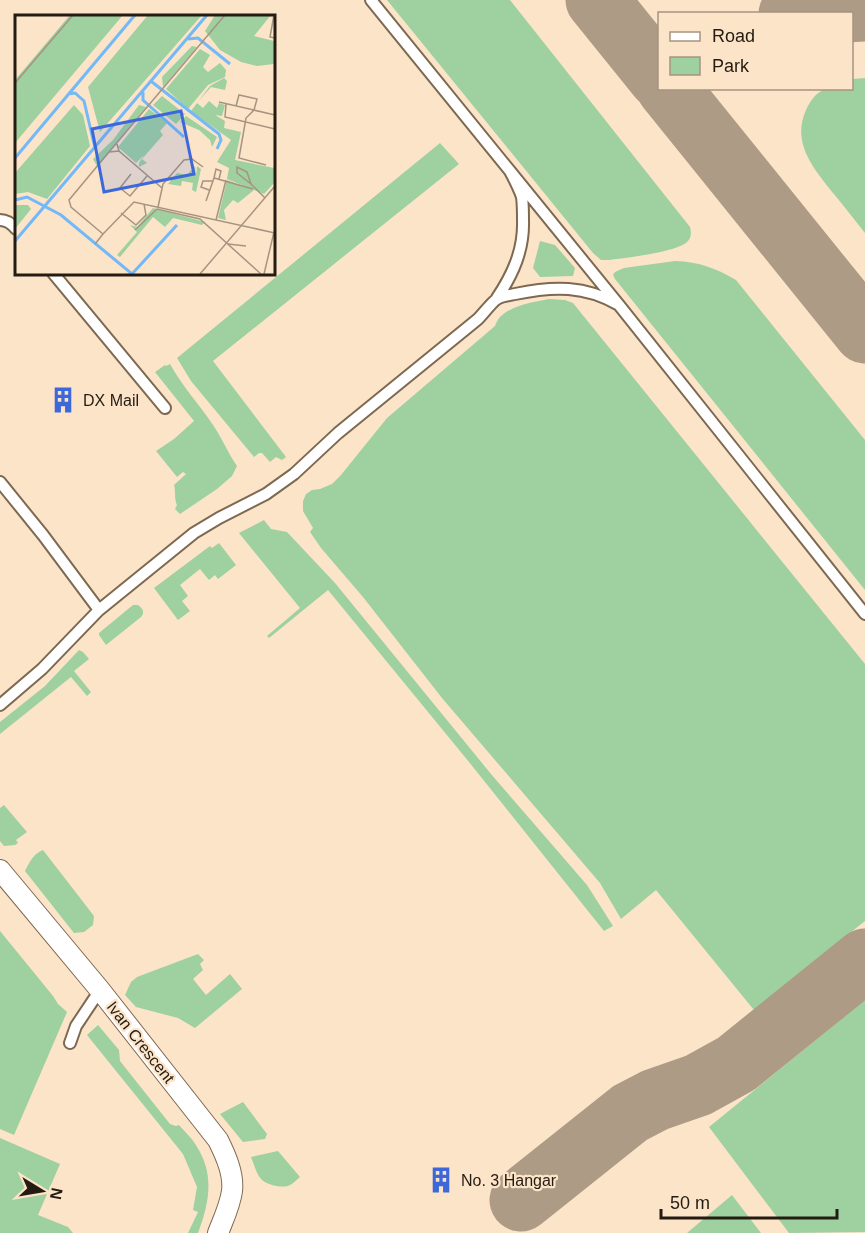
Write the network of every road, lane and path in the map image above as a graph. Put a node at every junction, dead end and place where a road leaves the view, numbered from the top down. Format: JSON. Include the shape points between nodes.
{"nodes":[{"id":1,"x":371,"y":0,"type":"edge"},
{"id":2,"x":510,"y":171,"type":"junction"},
{"id":3,"x":0,"y":220,"type":"edge"},
{"id":4,"x":15,"y":227,"type":"edge"},
{"id":5,"x":54,"y":274,"type":"edge"},
{"id":6,"x":497,"y":298,"type":"junction"},
{"id":7,"x":619,"y":305,"type":"junction"},
{"id":8,"x":165,"y":408,"type":"dead end"},
{"id":9,"x":0,"y":482,"type":"edge"},
{"id":10,"x":99,"y":610,"type":"junction"},
{"id":11,"x":865,"y":614,"type":"edge"},
{"id":12,"x":0,"y":705,"type":"edge"},
{"id":13,"x":0,"y":870,"type":"edge"},
{"id":14,"x":100,"y":990,"type":"junction"},
{"id":15,"x":70,"y":1043,"type":"dead end"},
{"id":16,"x":218,"y":1233,"type":"edge"}],
"edges":[{"from":1,"to":2,"type":"lane"},
{"from":2,"to":6,"type":"lane","via":[[522,197],[522,240],[515,267]]},
{"from":2,"to":7,"type":"lane"},
{"from":3,"to":4,"type":"lane"},
{"from":5,"to":8,"type":"lane"},
{"from":6,"to":7,"type":"lane","via":[[556,288],[591,292]]},
{"from":6,"to":10,"type":"lane","via":[[478,319],[338,433],[294,474],[194,533]]},
{"from":7,"to":11,"type":"lane"},
{"from":9,"to":10,"type":"lane"},
{"from":10,"to":12,"type":"lane","via":[[42,669]]},
{"from":13,"to":14,"type":"street","name":"Ivan Crescent"},
{"from":14,"to":15,"type":"lane","via":[[76,1026]]},
{"from":14,"to":16,"type":"street","name":"Ivan Crescent","via":[[218,1140],[231,1174],[232,1191]]}]}
